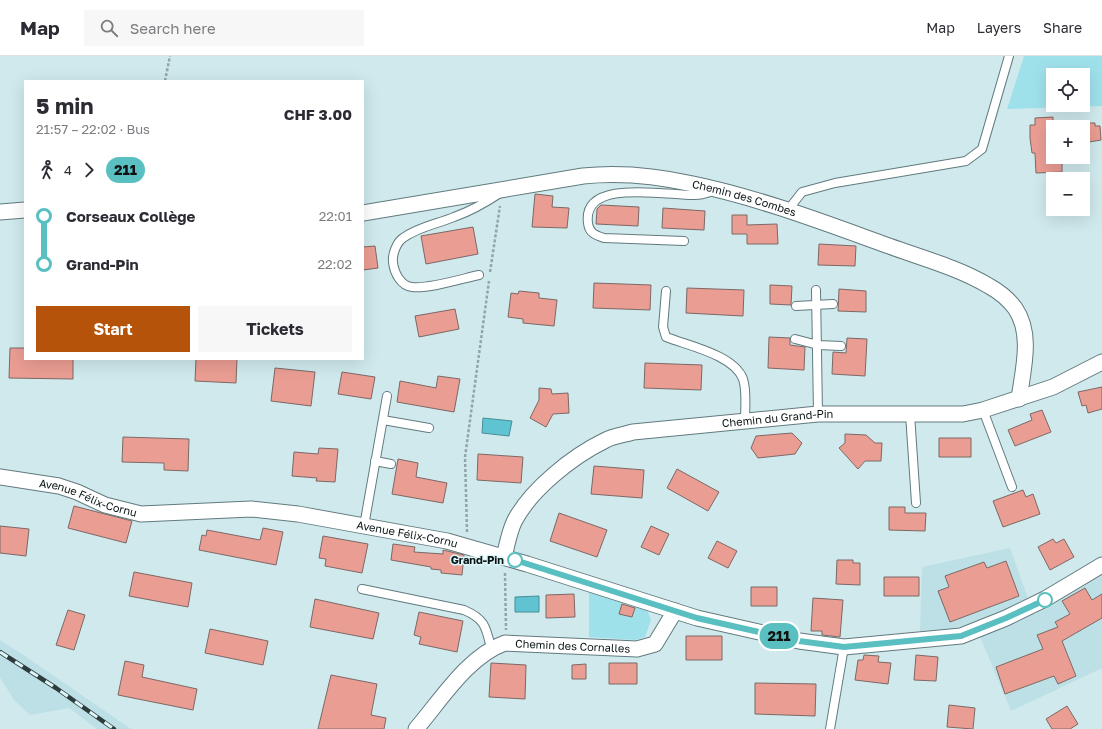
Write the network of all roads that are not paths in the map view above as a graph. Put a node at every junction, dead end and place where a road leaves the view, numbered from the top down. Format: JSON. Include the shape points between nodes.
{"nodes":[{"id":1,"x":1009,"y":56,"type":"edge"},
{"id":2,"x":716,"y":190,"type":"junction"},
{"id":3,"x":505,"y":196,"type":"junction"},
{"id":4,"x":24,"y":210,"type":"edge"},
{"id":5,"x":788,"y":210,"type":"junction"},
{"id":6,"x":0,"y":212,"type":"edge"},
{"id":7,"x":364,"y":213,"type":"edge"},
{"id":8,"x":684,"y":241,"type":"dead end"},
{"id":9,"x":479,"y":275,"type":"dead end"},
{"id":10,"x":816,"y":290,"type":"dead end"},
{"id":11,"x":666,"y":291,"type":"dead end"},
{"id":12,"x":833,"y":304,"type":"dead end"},
{"id":13,"x":796,"y":306,"type":"dead end"},
{"id":14,"x":817,"y":306,"type":"junction"},
{"id":15,"x":795,"y":339,"type":"dead end"},
{"id":16,"x":818,"y":345,"type":"junction"},
{"id":17,"x":840,"y":346,"type":"dead end"},
{"id":18,"x":1102,"y":362,"type":"edge"},
{"id":19,"x":387,"y":396,"type":"dead end"},
{"id":20,"x":1019,"y":399,"type":"junction"},
{"id":21,"x":983,"y":410,"type":"junction"},
{"id":22,"x":818,"y":414,"type":"junction"},
{"id":23,"x":910,"y":414,"type":"junction"},
{"id":24,"x":383,"y":420,"type":"junction"},
{"id":25,"x":745,"y":420,"type":"junction"},
{"id":26,"x":429,"y":428,"type":"dead end"},
{"id":27,"x":375,"y":461,"type":"junction"},
{"id":28,"x":391,"y":464,"type":"dead end"},
{"id":29,"x":0,"y":477,"type":"edge"},
{"id":30,"x":1012,"y":487,"type":"dead end"},
{"id":31,"x":916,"y":503,"type":"dead end"},
{"id":32,"x":364,"y":526,"type":"junction"},
{"id":33,"x":504,"y":564,"type":"junction"},
{"id":34,"x":1102,"y":565,"type":"edge"},
{"id":35,"x":362,"y":589,"type":"dead end"},
{"id":36,"x":675,"y":611,"type":"junction"},
{"id":37,"x":844,"y":647,"type":"junction"},
{"id":38,"x":491,"y":648,"type":"junction"},
{"id":39,"x":416,"y":729,"type":"edge"},
{"id":40,"x":830,"y":729,"type":"edge"}],
"edges":[{"from":1,"to":5,"type":"lane","via":[[982,149],[966,161],[835,183],[802,192]]},
{"from":2,"to":3,"type":"street","name":"Chemin des Combes","via":[[650,176],[612,173],[583,176]]},
{"from":2,"to":5,"type":"street","name":"Chemin des Combes"},
{"from":2,"to":8,"type":"lane","via":[[697,195],[653,192],[612,194],[601,197],[590,207],[587,221],[593,235],[604,238]]},
{"from":3,"to":7,"type":"street","name":"Chemin des Combes"},
{"from":3,"to":9,"type":"lane","via":[[413,233],[402,239],[394,250],[392,261],[395,272],[401,282],[411,287]]},
{"from":4,"to":6,"type":"street"},
{"from":5,"to":20,"type":"street","name":"Chemin des Combes","via":[[968,276],[1005,298],[1014,307],[1025,331]]},
{"from":10,"to":14,"type":"lane"},
{"from":11,"to":25,"type":"lane","via":[[663,327],[666,337],[728,360],[738,370],[743,380]]},
{"from":12,"to":14,"type":"lane"},
{"from":13,"to":14,"type":"lane"},
{"from":14,"to":16,"type":"lane"},
{"from":15,"to":16,"type":"lane"},
{"from":16,"to":17,"type":"lane"},
{"from":16,"to":22,"type":"lane"},
{"from":18,"to":20,"type":"street","name":"Chemin du Grand-Pin","via":[[1053,387]]},
{"from":19,"to":24,"type":"lane"},
{"from":20,"to":21,"type":"street","name":"Chemin du Grand-Pin"},
{"from":21,"to":23,"type":"street","name":"Chemin du Grand-Pin","via":[[963,414]]},
{"from":21,"to":30,"type":"lane"},
{"from":22,"to":23,"type":"street","name":"Chemin du Grand-Pin"},
{"from":22,"to":25,"type":"street","name":"Chemin du Grand-Pin"},
{"from":23,"to":31,"type":"lane"},
{"from":24,"to":26,"type":"lane"},
{"from":24,"to":27,"type":"lane"},
{"from":25,"to":33,"type":"street","name":"Chemin du Grand-Pin","via":[[633,432],[605,440],[584,452],[551,478],[524,505],[514,522]]},
{"from":27,"to":28,"type":"lane"},
{"from":27,"to":32,"type":"lane"},
{"from":29,"to":32,"type":"street","name":"Avenue Félix-Cornu","via":[[59,486],[105,505],[141,514],[251,509],[298,514]]},
{"from":32,"to":33,"type":"street","name":"Avenue Félix-Cornu","via":[[447,541]]},
{"from":33,"to":36,"type":"street","name":"Avenue Félix-Cornu"},
{"from":34,"to":37,"type":"street","name":"Avenue Félix-Cornu","via":[[1045,599],[961,636]]},
{"from":35,"to":38,"type":"lane","via":[[464,610],[476,615],[486,626]]},
{"from":36,"to":37,"type":"street","name":"Avenue Félix-Cornu","via":[[799,641]]},
{"from":36,"to":38,"type":"street","name":"Chemin des Cornalles","via":[[655,644],[637,650],[505,643]]},
{"from":37,"to":40,"type":"lane"},
{"from":38,"to":39,"type":"street","name":"Chemin des Cornalles","via":[[473,662]]}]}
